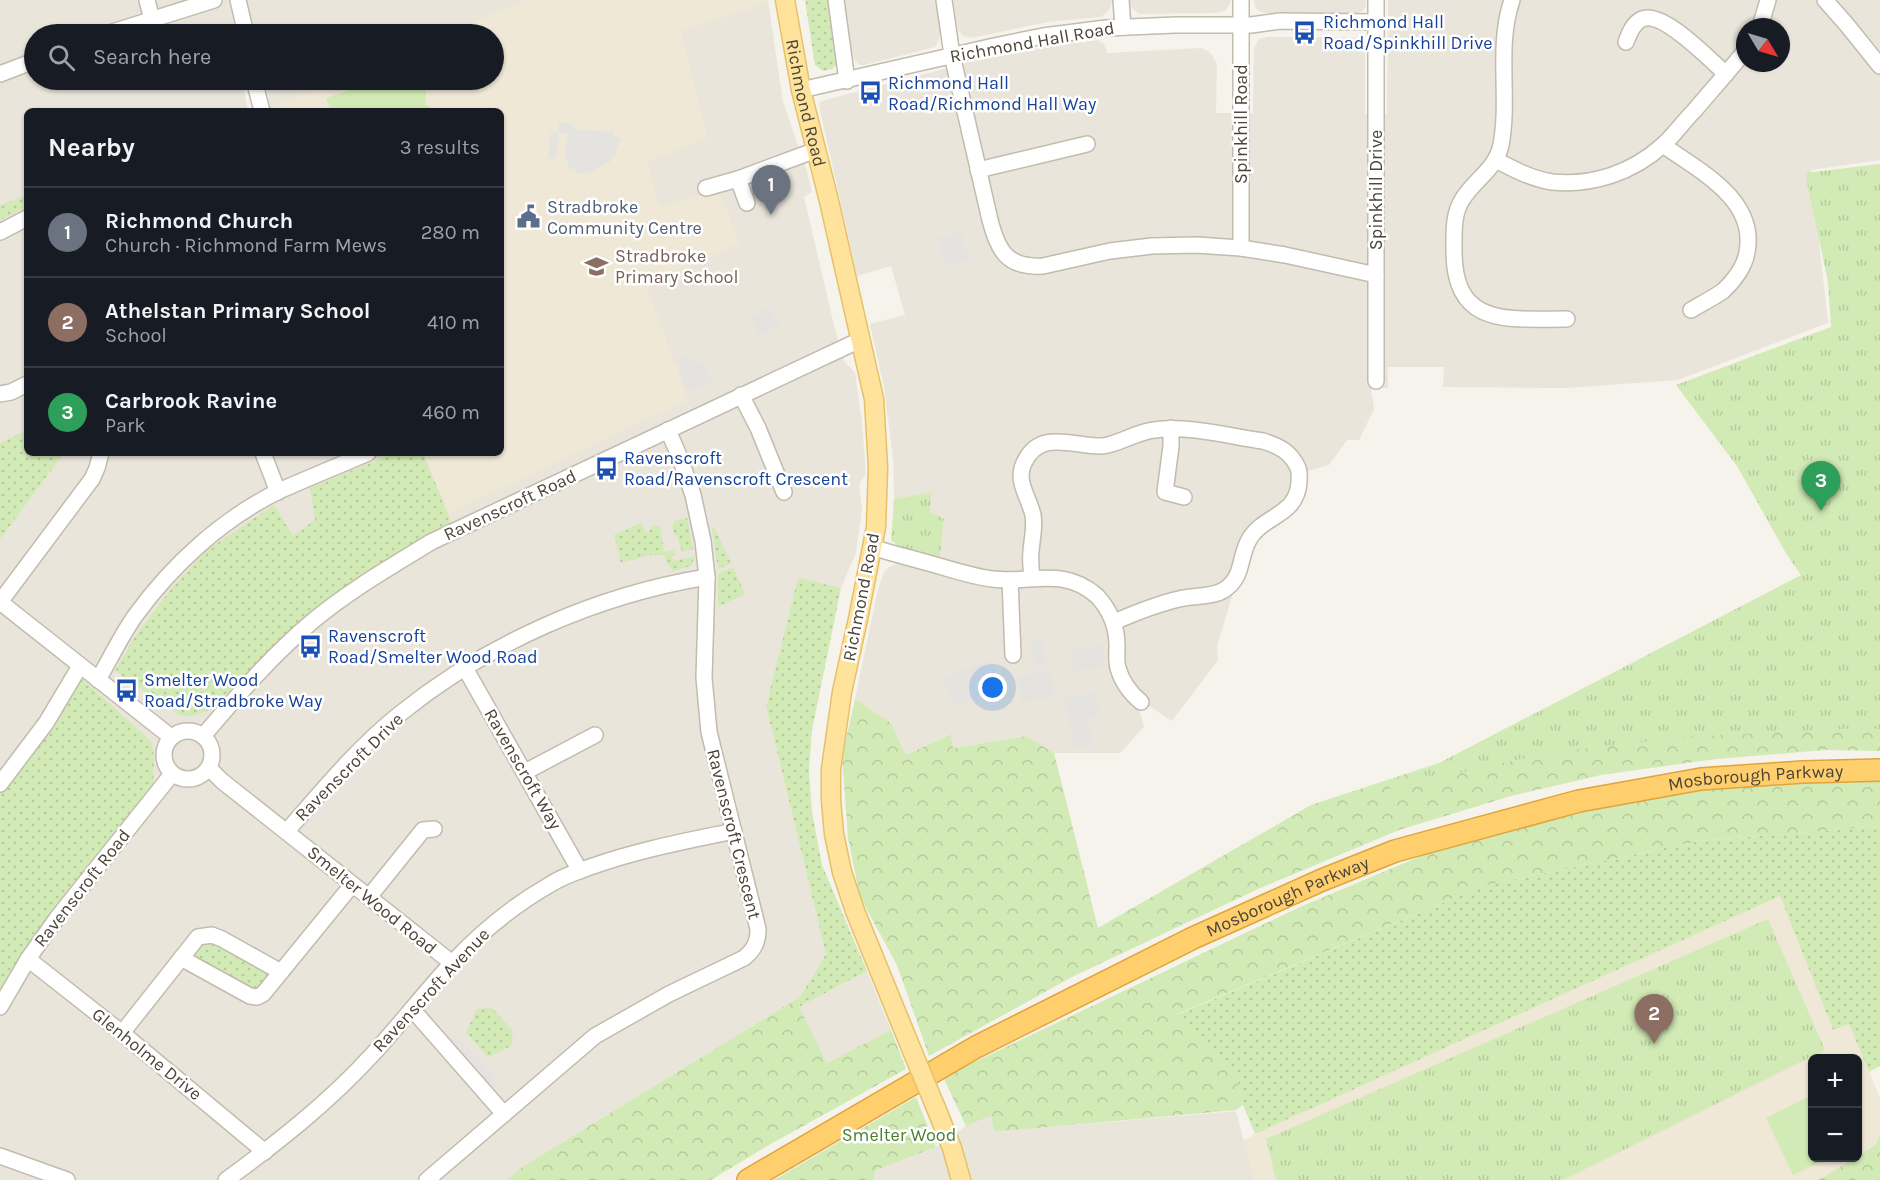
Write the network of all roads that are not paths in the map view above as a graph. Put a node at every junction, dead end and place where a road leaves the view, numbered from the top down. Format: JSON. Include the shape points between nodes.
{"nodes":[{"id":1,"x":147,"y":0,"type":"edge"},
{"id":2,"x":214,"y":0,"type":"edge"},
{"id":3,"x":237,"y":0,"type":"edge"},
{"id":4,"x":785,"y":0,"type":"edge"},
{"id":5,"x":836,"y":0,"type":"edge"},
{"id":6,"x":944,"y":0,"type":"edge"},
{"id":7,"x":1121,"y":0,"type":"edge"},
{"id":8,"x":1241,"y":0,"type":"edge"},
{"id":9,"x":1376,"y":0,"type":"edge"},
{"id":10,"x":1512,"y":0,"type":"edge"},
{"id":11,"x":1768,"y":0,"type":"edge"},
{"id":12,"x":1825,"y":0,"type":"edge"},
{"id":13,"x":1763,"y":18,"type":"edge"},
{"id":14,"x":152,"y":20,"type":"junction"},
{"id":15,"x":1375,"y":22,"type":"junction"},
{"id":16,"x":139,"y":24,"type":"edge"},
{"id":17,"x":243,"y":24,"type":"edge"},
{"id":18,"x":1241,"y":25,"type":"junction"},
{"id":19,"x":1123,"y":27,"type":"junction"},
{"id":20,"x":1626,"y":42,"type":"dead end"},
{"id":21,"x":952,"y":55,"type":"junction"},
{"id":22,"x":1736,"y":62,"type":"edge"},
{"id":23,"x":24,"y":65,"type":"edge"},
{"id":24,"x":1880,"y":66,"type":"edge"},
{"id":25,"x":0,"y":74,"type":"edge"},
{"id":26,"x":1726,"y":74,"type":"junction"},
{"id":27,"x":847,"y":81,"type":"junction"},
{"id":28,"x":257,"y":90,"type":"edge"},
{"id":29,"x":801,"y":90,"type":"junction"},
{"id":30,"x":261,"y":108,"type":"edge"},
{"id":31,"x":1087,"y":144,"type":"dead end"},
{"id":32,"x":1663,"y":145,"type":"junction"},
{"id":33,"x":816,"y":150,"type":"junction"},
{"id":34,"x":1496,"y":160,"type":"junction"},
{"id":35,"x":978,"y":170,"type":"junction"},
{"id":36,"x":738,"y":179,"type":"junction"},
{"id":37,"x":706,"y":188,"type":"dead end"},
{"id":38,"x":747,"y":203,"type":"dead end"},
{"id":39,"x":24,"y":219,"type":"edge"},
{"id":40,"x":0,"y":231,"type":"edge"},
{"id":41,"x":1241,"y":248,"type":"junction"},
{"id":42,"x":1376,"y":275,"type":"junction"},
{"id":43,"x":1691,"y":310,"type":"dead end"},
{"id":44,"x":1567,"y":319,"type":"dead end"},
{"id":45,"x":860,"y":340,"type":"junction"},
{"id":46,"x":1376,"y":381,"type":"dead end"},
{"id":47,"x":24,"y":386,"type":"edge"},
{"id":48,"x":0,"y":394,"type":"edge"},
{"id":49,"x":741,"y":395,"type":"junction"},
{"id":50,"x":1171,"y":428,"type":"junction"},
{"id":51,"x":668,"y":430,"type":"junction"},
{"id":52,"x":100,"y":456,"type":"edge"},
{"id":53,"x":263,"y":456,"type":"edge"},
{"id":54,"x":361,"y":456,"type":"edge"},
{"id":55,"x":278,"y":492,"type":"junction"},
{"id":56,"x":784,"y":492,"type":"dead end"},
{"id":57,"x":1184,"y":497,"type":"dead end"},
{"id":58,"x":872,"y":547,"type":"junction"},
{"id":59,"x":707,"y":578,"type":"junction"},
{"id":60,"x":1032,"y":578,"type":"junction"},
{"id":61,"x":1010,"y":580,"type":"junction"},
{"id":62,"x":0,"y":602,"type":"edge"},
{"id":63,"x":1114,"y":622,"type":"junction"},
{"id":64,"x":1013,"y":655,"type":"dead end"},
{"id":65,"x":80,"y":666,"type":"junction"},
{"id":66,"x":465,"y":668,"type":"junction"},
{"id":67,"x":98,"y":680,"type":"junction"},
{"id":68,"x":1141,"y":702,"type":"dead end"},
{"id":69,"x":595,"y":735,"type":"dead end"},
{"id":70,"x":203,"y":736,"type":"junction"},
{"id":71,"x":171,"y":737,"type":"junction"},
{"id":72,"x":209,"y":768,"type":"junction"},
{"id":73,"x":1880,"y":770,"type":"edge"},
{"id":74,"x":525,"y":772,"type":"junction"},
{"id":75,"x":172,"y":774,"type":"junction"},
{"id":76,"x":0,"y":784,"type":"edge"},
{"id":77,"x":434,"y":829,"type":"dead end"},
{"id":78,"x":287,"y":831,"type":"junction"},
{"id":79,"x":734,"y":831,"type":"junction"},
{"id":80,"x":580,"y":871,"type":"junction"},
{"id":81,"x":352,"y":885,"type":"junction"},
{"id":82,"x":369,"y":897,"type":"junction"},
{"id":83,"x":181,"y":958,"type":"junction"},
{"id":84,"x":28,"y":959,"type":"junction"},
{"id":85,"x":452,"y":963,"type":"junction"},
{"id":86,"x":281,"y":972,"type":"junction"},
{"id":87,"x":0,"y":1007,"type":"edge"},
{"id":88,"x":412,"y":1010,"type":"junction"},
{"id":89,"x":122,"y":1033,"type":"junction"},
{"id":90,"x":504,"y":1114,"type":"junction"},
{"id":91,"x":265,"y":1152,"type":"junction"},
{"id":92,"x":0,"y":1156,"type":"edge"},
{"id":93,"x":67,"y":1180,"type":"edge"},
{"id":94,"x":226,"y":1180,"type":"edge"},
{"id":95,"x":427,"y":1180,"type":"edge"},
{"id":96,"x":748,"y":1180,"type":"edge"},
{"id":97,"x":961,"y":1180,"type":"edge"}],
"edges":[{"from":1,"to":14,"type":"street"},
{"from":2,"to":14,"type":"street"},
{"from":3,"to":17,"type":"street"},
{"from":4,"to":29,"type":"main road","name":"Richmond Road"},
{"from":5,"to":27,"type":"street"},
{"from":6,"to":21,"type":"street"},
{"from":7,"to":19,"type":"street"},
{"from":8,"to":18,"type":"street","name":"Spinkhill Road"},
{"from":9,"to":15,"type":"street","name":"Spinkhill Drive"},
{"from":10,"to":34,"type":"street","via":[[1504,42],[1503,130]]},
{"from":11,"to":13,"type":"street"},
{"from":12,"to":24,"type":"street"},
{"from":14,"to":16,"type":"street"},
{"from":15,"to":18,"type":"street","name":"Richmond Hall Road","via":[[1280,21]]},
{"from":15,"to":42,"type":"street","name":"Spinkhill Drive"},
{"from":18,"to":19,"type":"street","name":"Richmond Hall Road"},
{"from":18,"to":41,"type":"street","name":"Spinkhill Road"},
{"from":19,"to":21,"type":"street","name":"Richmond Hall Road","via":[[1043,36]]},
{"from":20,"to":26,"type":"street","via":[[1638,22],[1656,19]]},
{"from":21,"to":27,"type":"street","name":"Richmond Hall Road"},
{"from":21,"to":35,"type":"street"},
{"from":22,"to":26,"type":"street"},
{"from":23,"to":25,"type":"street"},
{"from":26,"to":32,"type":"street"},
{"from":27,"to":29,"type":"street","name":"Richmond Hall Road"},
{"from":28,"to":30,"type":"street"},
{"from":29,"to":33,"type":"main road","name":"Richmond Road"},
{"from":31,"to":35,"type":"street"},
{"from":32,"to":34,"type":"street","via":[[1617,174],[1577,182],[1550,182]]},
{"from":32,"to":43,"type":"street","via":[[1723,189],[1741,210],[1750,240],[1746,258],[1732,282]]},
{"from":33,"to":36,"type":"street"},
{"from":33,"to":45,"type":"main road","name":"Richmond Road"},
{"from":34,"to":44,"type":"street","via":[[1461,201],[1454,225],[1456,278],[1461,292],[1474,307],[1490,315]]},
{"from":35,"to":41,"type":"street","via":[[995,239],[1001,251],[1020,265],[1042,266],[1152,246]]},
{"from":36,"to":37,"type":"street"},
{"from":36,"to":38,"type":"street"},
{"from":39,"to":40,"type":"street"},
{"from":41,"to":42,"type":"street"},
{"from":42,"to":46,"type":"street","name":"Spinkhill Drive"},
{"from":45,"to":49,"type":"street","name":"Ravenscroft Road"},
{"from":45,"to":58,"type":"main road","name":"Richmond Road","via":[[874,399],[878,500]]},
{"from":47,"to":48,"type":"street"},
{"from":49,"to":51,"type":"street","name":"Ravenscroft Road"},
{"from":49,"to":56,"type":"street"},
{"from":50,"to":57,"type":"street","via":[[1165,492]]},
{"from":50,"to":60,"type":"street","via":[[1140,432],[1102,446],[1054,441],[1031,452],[1021,469],[1021,478],[1033,514]]},
{"from":50,"to":63,"type":"street","via":[[1263,441],[1282,448],[1300,474],[1297,496],[1284,512],[1254,532],[1245,548],[1240,572],[1221,592],[1165,602]]},
{"from":51,"to":59,"type":"street","name":"Ravenscroft Crescent","via":[[693,495]]},
{"from":51,"to":70,"type":"street","name":"Ravenscroft Road","via":[[431,542],[378,575],[314,620],[256,675]]},
{"from":52,"to":62,"type":"street","via":[[92,479]]},
{"from":53,"to":55,"type":"street"},
{"from":54,"to":55,"type":"street"},
{"from":55,"to":67,"type":"street","via":[[231,520],[193,550],[164,580],[134,617]]},
{"from":58,"to":61,"type":"street","via":[[971,575]]},
{"from":58,"to":97,"type":"main road","name":"Richmond Road","bridge":true,"via":[[842,692],[831,769],[834,834],[854,908],[936,1107]]},
{"from":59,"to":66,"type":"street","name":"Ravenscroft Drive","via":[[654,589],[567,616]]},
{"from":59,"to":79,"type":"street","name":"Ravenscroft Crescent","via":[[704,678],[709,732]]},
{"from":60,"to":61,"type":"street"},
{"from":60,"to":63,"type":"street","via":[[1063,578],[1078,583],[1097,597]]},
{"from":61,"to":64,"type":"street"},
{"from":62,"to":65,"type":"street"},
{"from":63,"to":68,"type":"street","via":[[1118,667],[1124,683]]},
{"from":65,"to":67,"type":"street"},
{"from":65,"to":76,"type":"street","via":[[46,723]]},
{"from":66,"to":74,"type":"street","name":"Ravenscroft Way"},
{"from":66,"to":78,"type":"street","name":"Ravenscroft Drive","via":[[400,713],[338,773]]},
{"from":67,"to":71,"type":"street"},
{"from":69,"to":74,"type":"street"},
{"from":70,"to":71,"type":"street","via":[[188,730]]},
{"from":70,"to":72,"type":"street","via":[[213,752]]},
{"from":71,"to":75,"type":"street","via":[[163,757]]},
{"from":72,"to":75,"type":"street","via":[[194,779]]},
{"from":72,"to":78,"type":"street","name":"Smelter Wood Road"},
{"from":73,"to":96,"type":"highway","name":"Mosborough Parkway","via":[[1701,779],[1579,801],[1395,851],[1322,879],[1193,938],[987,1042]]},
{"from":74,"to":80,"type":"street","name":"Ravenscroft Way"},
{"from":75,"to":84,"type":"street","name":"Ravenscroft Road"},
{"from":77,"to":82,"type":"street","via":[[423,830]]},
{"from":78,"to":81,"type":"street","name":"Smelter Wood Road"},
{"from":79,"to":80,"type":"street","name":"Ravenscroft Avenue","via":[[665,845]]},
{"from":79,"to":90,"type":"street","name":"Ravenscroft Crescent","via":[[758,929],[752,952],[595,1036]]},
{"from":80,"to":85,"type":"street","name":"Ravenscroft Avenue","via":[[552,882],[513,908]]},
{"from":81,"to":82,"type":"street","name":"Smelter Wood Road"},
{"from":81,"to":86,"type":"street"},
{"from":82,"to":85,"type":"street","name":"Smelter Wood Road"},
{"from":83,"to":86,"type":"street","via":[[198,937],[212,935]]},
{"from":83,"to":86,"type":"street","via":[[257,997]]},
{"from":83,"to":89,"type":"street"},
{"from":84,"to":87,"type":"street","name":"Ravenscroft Road"},
{"from":84,"to":89,"type":"street","name":"Glenholme Drive"},
{"from":85,"to":88,"type":"street","name":"Ravenscroft Avenue"},
{"from":88,"to":90,"type":"street"},
{"from":88,"to":91,"type":"street","name":"Ravenscroft Avenue","via":[[338,1089]]},
{"from":89,"to":91,"type":"street","name":"Glenholme Drive"},
{"from":90,"to":95,"type":"street","name":"Ravenscroft Crescent"},
{"from":91,"to":94,"type":"street","name":"Ravenscroft Avenue"},
{"from":92,"to":93,"type":"street"}]}
